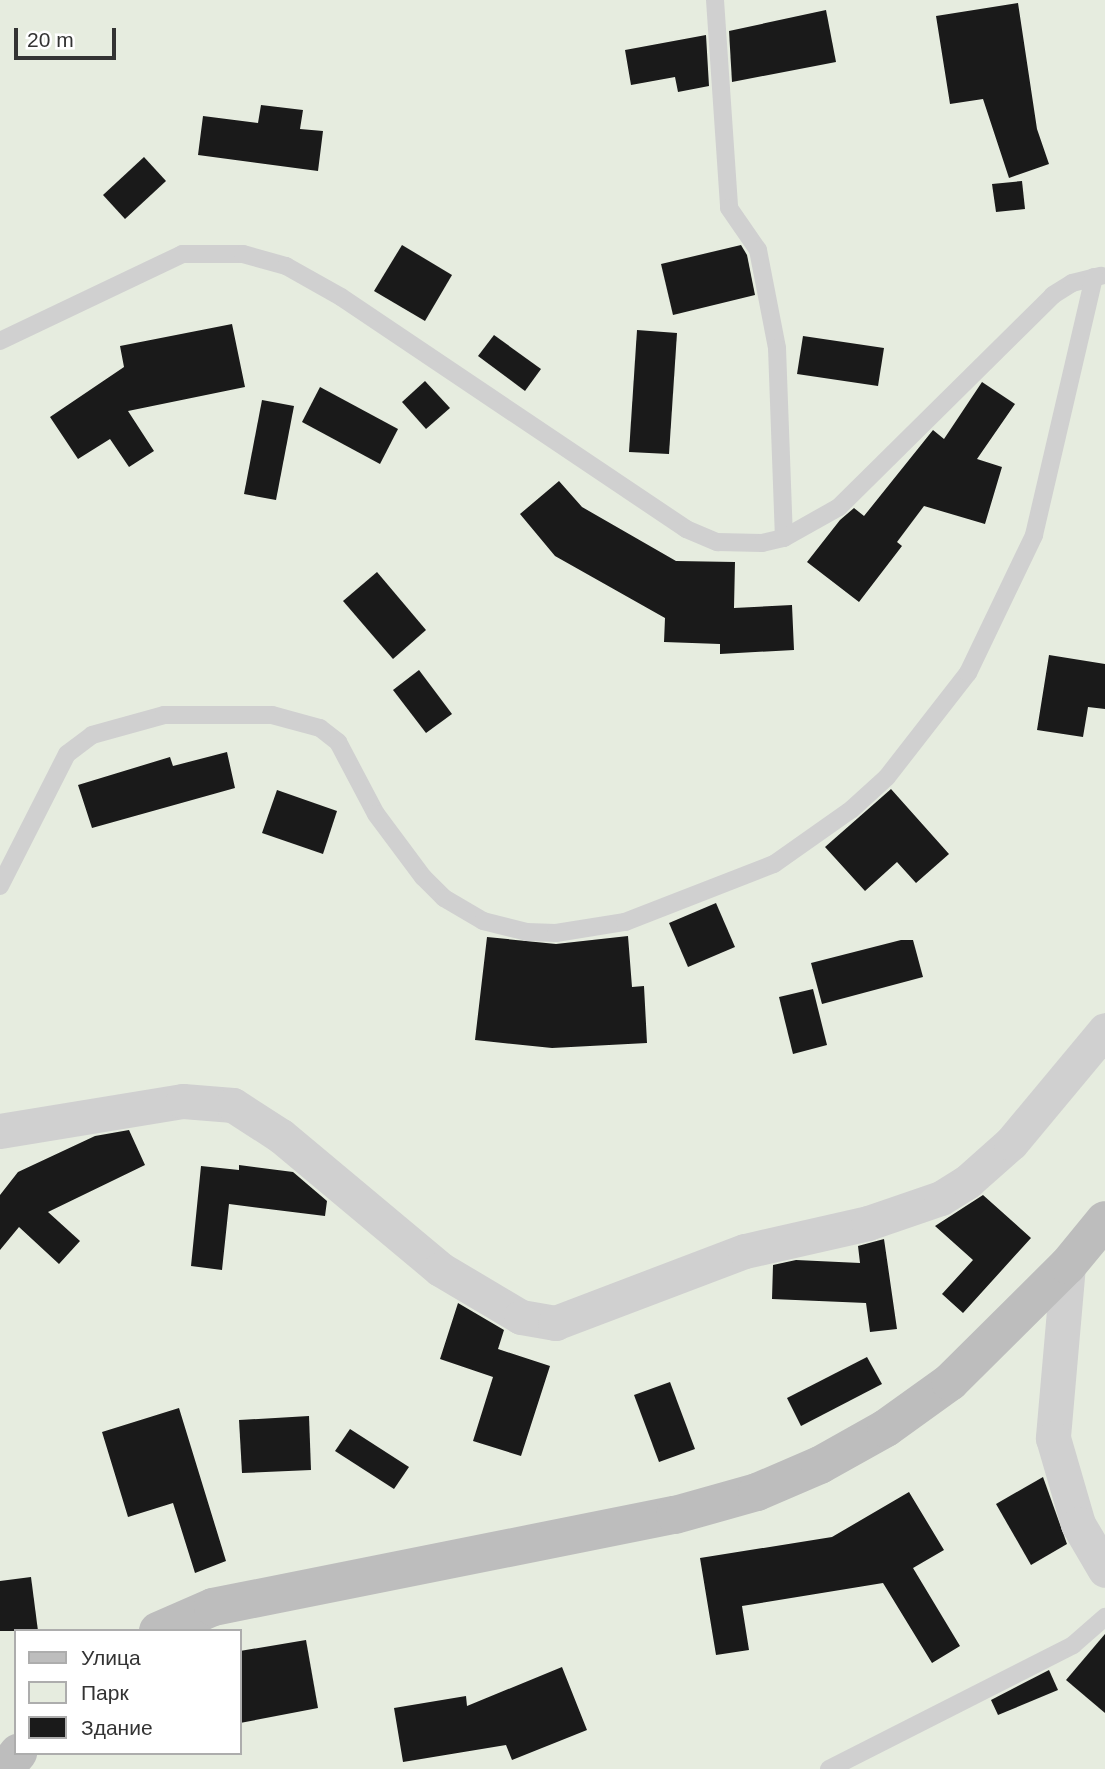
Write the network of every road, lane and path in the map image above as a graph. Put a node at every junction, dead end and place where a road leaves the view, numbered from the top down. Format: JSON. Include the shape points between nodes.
{"nodes":[{"id":1,"x":715,"y":0,"type":"edge"},
{"id":2,"x":1099,"y":276,"type":"edge"},
{"id":3,"x":0,"y":341,"type":"edge"},
{"id":4,"x":784,"y":538,"type":"junction"},
{"id":5,"x":0,"y":886,"type":"edge"},
{"id":6,"x":1105,"y":1030,"type":"edge"},
{"id":7,"x":0,"y":1131,"type":"edge"},
{"id":8,"x":1105,"y":1220,"type":"edge"},
{"id":9,"x":1068,"y":1265,"type":"junction"},
{"id":10,"x":1105,"y":1570,"type":"edge"},
{"id":11,"x":1105,"y":1617,"type":"edge"},
{"id":12,"x":163,"y":1629,"type":"edge"},
{"id":13,"x":16,"y":1755,"type":"edge"},
{"id":14,"x":5,"y":1769,"type":"edge"},
{"id":15,"x":829,"y":1769,"type":"edge"}],
"edges":[{"from":1,"to":4,"type":"lane","via":[[729,208],[758,250],[777,348]]},
{"from":2,"to":4,"type":"lane","via":[[1072,283],[1052,295],[877,474],[839,507]]},
{"from":2,"to":5,"type":"lane","via":[[1034,535],[968,673],[887,777],[852,809],[774,864],[625,922],[556,933],[483,922],[437,891],[376,814],[338,742],[320,728],[272,715],[164,715],[92,735],[67,754]]},
{"from":3,"to":4,"type":"lane","via":[[182,254],[243,254],[286,266],[341,297],[687,529],[717,542]]},
{"from":6,"to":7,"type":"street","via":[[1010,1143],[968,1181],[941,1198],[880,1220],[744,1251],[555,1323],[521,1317],[440,1269],[281,1136],[233,1105],[183,1101]]},
{"from":8,"to":9,"type":"street"},
{"from":9,"to":10,"type":"street","via":[[1053,1438],[1087,1545]]},
{"from":9,"to":12,"type":"street","via":[[940,1390],[886,1428],[820,1465],[757,1492],[675,1515],[213,1607]]},
{"from":11,"to":15,"type":"lane","via":[[1073,1645]]},
{"from":13,"to":14,"type":"street"}]}
